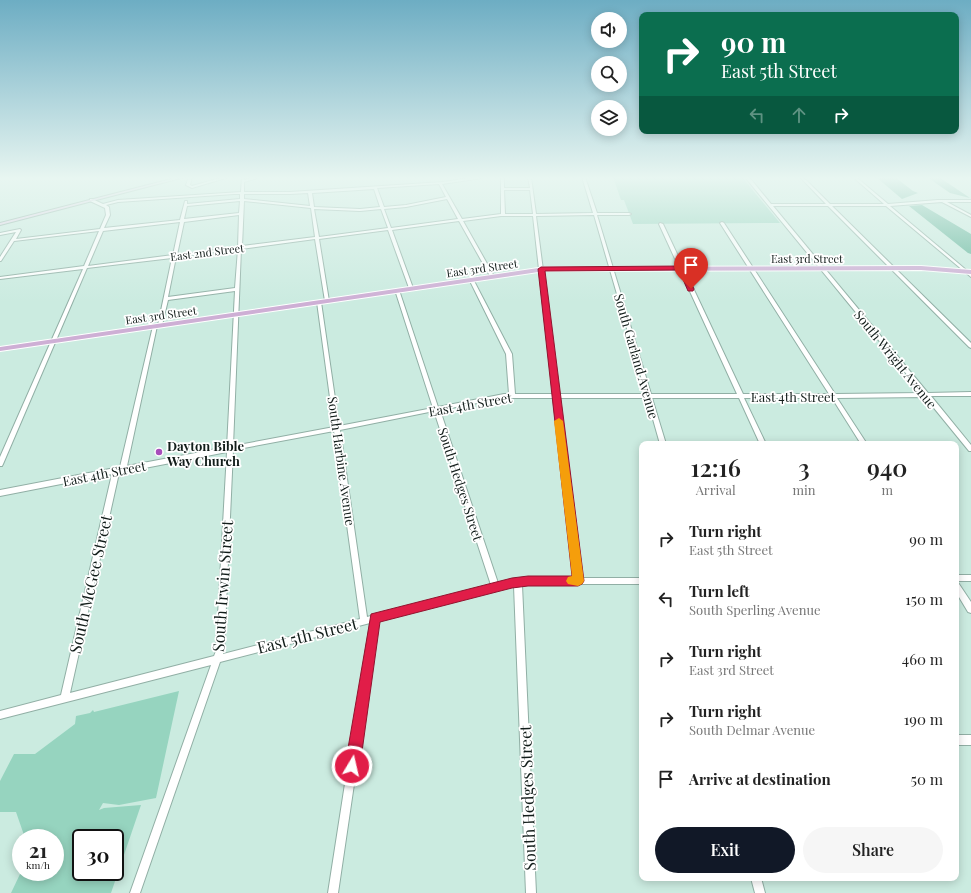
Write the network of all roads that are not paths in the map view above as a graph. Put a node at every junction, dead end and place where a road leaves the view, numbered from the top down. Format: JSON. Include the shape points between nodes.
{"nodes":[{"id":1,"x":20,"y":219,"type":"edge"},
{"id":2,"x":105,"y":219,"type":"edge"},
{"id":3,"x":196,"y":219,"type":"edge"},
{"id":4,"x":241,"y":219,"type":"edge"},
{"id":5,"x":314,"y":219,"type":"edge"},
{"id":6,"x":386,"y":219,"type":"edge"},
{"id":7,"x":471,"y":219,"type":"edge"},
{"id":8,"x":534,"y":219,"type":"edge"},
{"id":9,"x":596,"y":219,"type":"edge"},
{"id":10,"x":781,"y":219,"type":"edge"},
{"id":11,"x":843,"y":219,"type":"edge"},
{"id":12,"x":904,"y":219,"type":"edge"},
{"id":13,"x":183,"y":220,"type":"junction"},
{"id":14,"x":460,"y":220,"type":"junction"},
{"id":15,"x":722,"y":223,"type":"dead end"},
{"id":16,"x":0,"y":224,"type":"edge"},
{"id":17,"x":661,"y":224,"type":"dead end"},
{"id":18,"x":390,"y":229,"type":"junction"},
{"id":19,"x":101,"y":230,"type":"junction"},
{"id":20,"x":0,"y":234,"type":"edge"},
{"id":21,"x":317,"y":238,"type":"junction"},
{"id":22,"x":13,"y":240,"type":"junction"},
{"id":23,"x":240,"y":248,"type":"junction"},
{"id":24,"x":174,"y":256,"type":"junction"},
{"id":25,"x":0,"y":260,"type":"edge"},
{"id":26,"x":85,"y":268,"type":"junction"},
{"id":27,"x":611,"y":268,"type":"junction"},
{"id":28,"x":681,"y":268,"type":"junction"},
{"id":29,"x":751,"y":268,"type":"junction"},
{"id":30,"x":822,"y":268,"type":"junction"},
{"id":31,"x":893,"y":268,"type":"junction"},
{"id":32,"x":541,"y":269,"type":"junction"},
{"id":33,"x":968,"y":272,"type":"edge"},
{"id":34,"x":492,"y":276,"type":"junction"},
{"id":35,"x":971,"y":276,"type":"edge"},
{"id":36,"x":0,"y":278,"type":"edge"},
{"id":37,"x":471,"y":280,"type":"junction"},
{"id":38,"x":411,"y":288,"type":"junction"},
{"id":39,"x":237,"y":289,"type":"junction"},
{"id":40,"x":397,"y":290,"type":"junction"},
{"id":41,"x":165,"y":299,"type":"junction"},
{"id":42,"x":327,"y":301,"type":"junction"},
{"id":43,"x":318,"y":302,"type":"junction"},
{"id":44,"x":236,"y":314,"type":"junction"},
{"id":45,"x":157,"y":326,"type":"junction"},
{"id":46,"x":54,"y":341,"type":"junction"},
{"id":47,"x":971,"y":346,"type":"edge"},
{"id":48,"x":0,"y":349,"type":"edge"},
{"id":49,"x":925,"y":394,"type":"junction"},
{"id":50,"x":971,"y":394,"type":"edge"},
{"id":51,"x":512,"y":396,"type":"junction"},
{"id":52,"x":556,"y":396,"type":"junction"},
{"id":53,"x":648,"y":396,"type":"junction"},
{"id":54,"x":740,"y":396,"type":"junction"},
{"id":55,"x":833,"y":396,"type":"junction"},
{"id":56,"x":436,"y":410,"type":"junction"},
{"id":57,"x":337,"y":429,"type":"junction"},
{"id":58,"x":662,"y":441,"type":"edge"},
{"id":59,"x":762,"y":441,"type":"edge"},
{"id":60,"x":862,"y":441,"type":"edge"},
{"id":61,"x":230,"y":449,"type":"junction"},
{"id":62,"x":971,"y":449,"type":"edge"},
{"id":63,"x":0,"y":464,"type":"edge"},
{"id":64,"x":119,"y":470,"type":"junction"},
{"id":65,"x":0,"y":493,"type":"edge"},
{"id":66,"x":959,"y":578,"type":"edge"},
{"id":67,"x":971,"y":578,"type":"edge"},
{"id":68,"x":639,"y":580,"type":"edge"},
{"id":69,"x":578,"y":581,"type":"junction"},
{"id":70,"x":518,"y":582,"type":"junction"},
{"id":71,"x":495,"y":587,"type":"junction"},
{"id":72,"x":959,"y":591,"type":"edge"},
{"id":73,"x":971,"y":609,"type":"edge"},
{"id":74,"x":375,"y":618,"type":"junction"},
{"id":75,"x":364,"y":620,"type":"junction"},
{"id":76,"x":218,"y":658,"type":"junction"},
{"id":77,"x":64,"y":698,"type":"junction"},
{"id":78,"x":0,"y":714,"type":"edge"},
{"id":79,"x":959,"y":740,"type":"edge"},
{"id":80,"x":971,"y":740,"type":"edge"},
{"id":81,"x":757,"y":881,"type":"edge"},
{"id":82,"x":135,"y":893,"type":"edge"},
{"id":83,"x":333,"y":893,"type":"edge"},
{"id":84,"x":531,"y":893,"type":"edge"},
{"id":85,"x":760,"y":893,"type":"edge"}],
"edges":[{"from":1,"to":16,"type":"main road"},
{"from":2,"to":19,"type":"street"},
{"from":3,"to":13,"type":"street"},
{"from":4,"to":23,"type":"street","name":"South Irwin Street"},
{"from":5,"to":21,"type":"street"},
{"from":6,"to":18,"type":"street"},
{"from":7,"to":14,"type":"street","name":"East 2nd Street"},
{"from":8,"to":32,"type":"street"},
{"from":9,"to":27,"type":"street","name":"South Garland Avenue"},
{"from":10,"to":30,"type":"street","name":"South Wright Avenue"},
{"from":11,"to":31,"type":"street"},
{"from":12,"to":33,"type":"street"},
{"from":13,"to":19,"type":"street"},
{"from":13,"to":24,"type":"street","name":"South McGee Street"},
{"from":14,"to":18,"type":"street","name":"East 2nd Street"},
{"from":14,"to":34,"type":"street"},
{"from":15,"to":29,"type":"street"},
{"from":17,"to":28,"type":"street"},
{"from":18,"to":21,"type":"street","name":"East 2nd Street"},
{"from":18,"to":38,"type":"street"},
{"from":19,"to":22,"type":"street"},
{"from":19,"to":26,"type":"street"},
{"from":20,"to":22,"type":"street","via":[[19,230]]},
{"from":21,"to":23,"type":"street","name":"East 2nd Street"},
{"from":21,"to":42,"type":"street"},
{"from":22,"to":25,"type":"street"},
{"from":23,"to":24,"type":"street","name":"East 2nd Street"},
{"from":23,"to":39,"type":"street","name":"South Irwin Street"},
{"from":24,"to":26,"type":"street","name":"East 2nd Street"},
{"from":24,"to":41,"type":"street","name":"South McGee Street"},
{"from":26,"to":36,"type":"street","name":"East 2nd Street"},
{"from":26,"to":46,"type":"street"},
{"from":27,"to":28,"type":"main road","name":"East 3rd Street"},
{"from":27,"to":32,"type":"main road","name":"East 3rd Street"},
{"from":27,"to":53,"type":"street","name":"South Garland Avenue"},
{"from":28,"to":29,"type":"main road","name":"East 3rd Street"},
{"from":28,"to":54,"type":"street"},
{"from":29,"to":30,"type":"main road","name":"East 3rd Street"},
{"from":29,"to":55,"type":"street"},
{"from":30,"to":31,"type":"main road","name":"East 3rd Street"},
{"from":30,"to":49,"type":"street","name":"South Wright Avenue"},
{"from":31,"to":33,"type":"main road","name":"East 3rd Street"},
{"from":31,"to":47,"type":"street"},
{"from":32,"to":34,"type":"main road","name":"East 3rd Street"},
{"from":32,"to":52,"type":"street"},
{"from":33,"to":35,"type":"street"},
{"from":34,"to":37,"type":"main road","name":"East 3rd Street"},
{"from":37,"to":38,"type":"main road","name":"East 3rd Street"},
{"from":37,"to":51,"type":"street","via":[[509,354]]},
{"from":38,"to":40,"type":"main road","name":"East 3rd Street"},
{"from":39,"to":41,"type":"street"},
{"from":39,"to":44,"type":"street","name":"South Irwin Street"},
{"from":40,"to":42,"type":"main road","name":"East 3rd Street"},
{"from":40,"to":56,"type":"street","name":"South Hedges Street"},
{"from":41,"to":45,"type":"street","name":"South McGee Street"},
{"from":42,"to":43,"type":"main road","name":"East 3rd Street"},
{"from":43,"to":44,"type":"main road","name":"East 3rd Street"},
{"from":43,"to":57,"type":"street","name":"South Harbine Avenue"},
{"from":44,"to":45,"type":"main road","name":"East 3rd Street"},
{"from":44,"to":61,"type":"street","name":"South Irwin Street"},
{"from":45,"to":46,"type":"main road","name":"East 3rd Street"},
{"from":45,"to":64,"type":"street","name":"South McGee Street"},
{"from":46,"to":48,"type":"main road","name":"East 3rd Street"},
{"from":46,"to":63,"type":"street"},
{"from":49,"to":50,"type":"street","name":"East 4th Street"},
{"from":49,"to":55,"type":"street","name":"East 4th Street"},
{"from":49,"to":62,"type":"street","name":"South Wright Avenue"},
{"from":51,"to":52,"type":"street","name":"East 4th Street"},
{"from":51,"to":56,"type":"street","name":"East 4th Street"},
{"from":52,"to":53,"type":"street","name":"East 4th Street"},
{"from":52,"to":69,"type":"street"},
{"from":53,"to":54,"type":"street","name":"East 4th Street"},
{"from":53,"to":58,"type":"street","name":"South Garland Avenue"},
{"from":54,"to":55,"type":"street","name":"East 4th Street"},
{"from":54,"to":59,"type":"street"},
{"from":55,"to":60,"type":"street"},
{"from":56,"to":57,"type":"street","name":"East 4th Street"},
{"from":56,"to":71,"type":"street","name":"South Hedges Street"},
{"from":57,"to":61,"type":"street","name":"East 4th Street"},
{"from":57,"to":75,"type":"street","name":"South Harbine Avenue"},
{"from":61,"to":64,"type":"street","name":"East 4th Street"},
{"from":61,"to":76,"type":"street","name":"South Irwin Street","via":[[224,595]]},
{"from":64,"to":65,"type":"street","name":"East 4th Street"},
{"from":64,"to":77,"type":"street","name":"South McGee Street"},
{"from":66,"to":67,"type":"street"},
{"from":68,"to":69,"type":"street","name":"East 5th Street"},
{"from":69,"to":70,"type":"street","name":"East 5th Street"},
{"from":70,"to":71,"type":"street","name":"East 5th Street"},
{"from":70,"to":84,"type":"street","name":"South Hedges Street"},
{"from":71,"to":74,"type":"street","name":"East 5th Street"},
{"from":72,"to":73,"type":"street"},
{"from":74,"to":75,"type":"street","name":"East 5th Street"},
{"from":74,"to":83,"type":"street"},
{"from":75,"to":76,"type":"street","name":"East 5th Street"},
{"from":76,"to":77,"type":"street","name":"East 5th Street"},
{"from":76,"to":82,"type":"street","name":"South Irwin Street"},
{"from":77,"to":78,"type":"street","name":"East 5th Street"},
{"from":79,"to":80,"type":"street"},
{"from":81,"to":85,"type":"street"}]}
